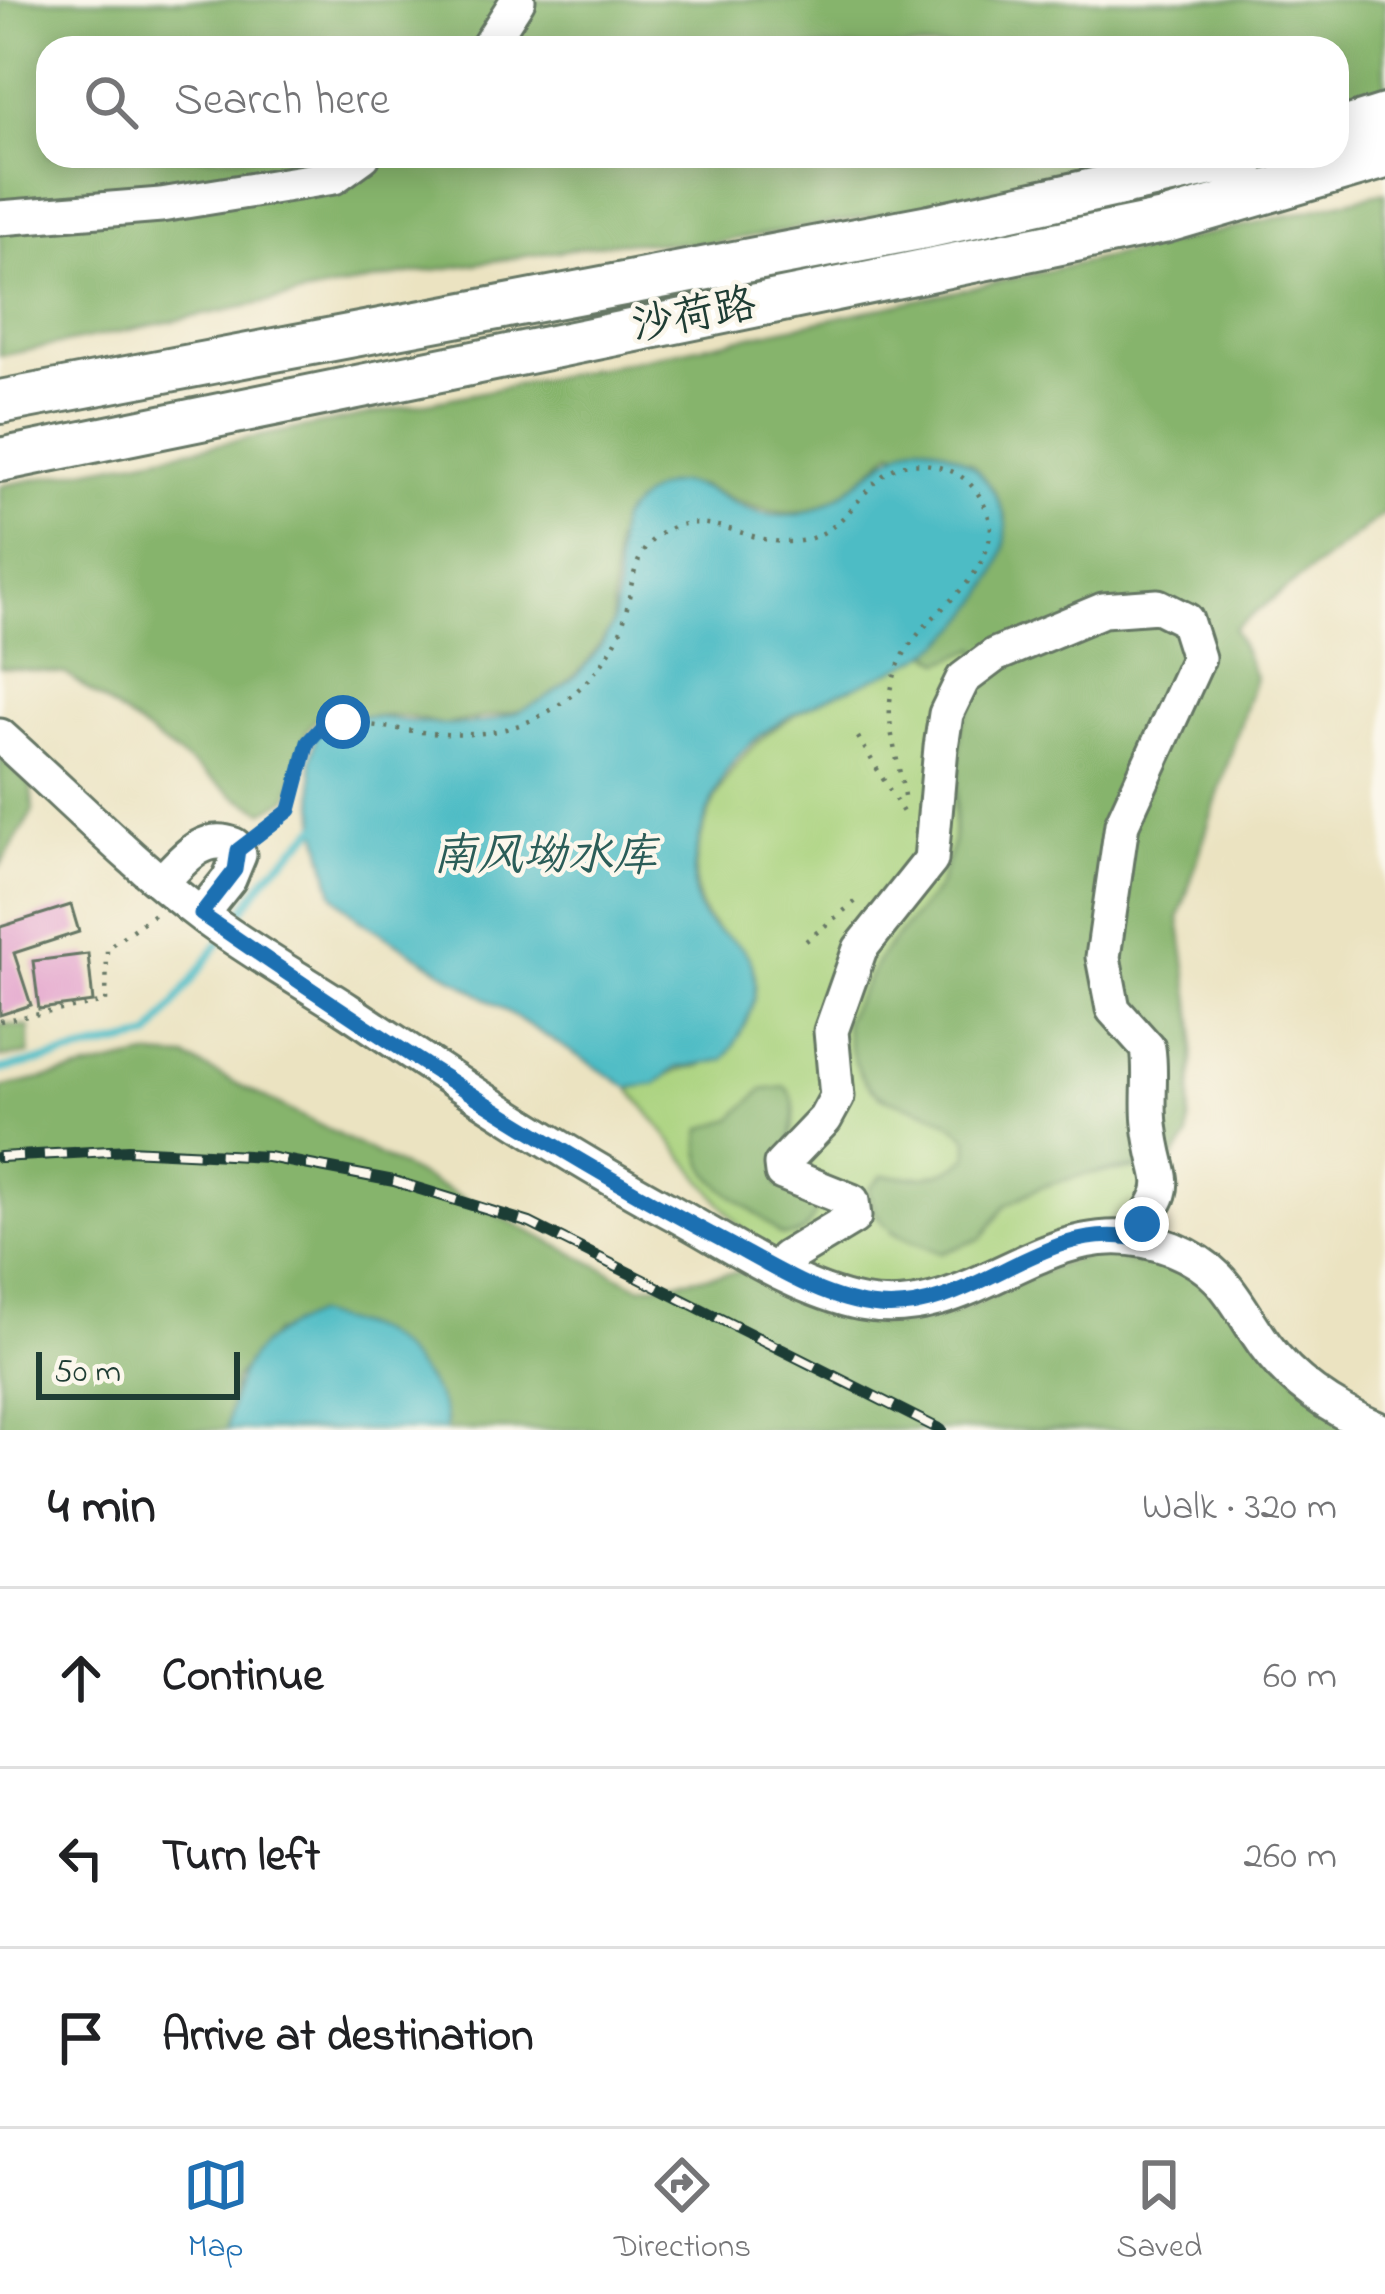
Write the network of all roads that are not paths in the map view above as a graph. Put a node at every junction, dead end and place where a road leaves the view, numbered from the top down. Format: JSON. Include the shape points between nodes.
{"nodes":[{"id":1,"x":518,"y":0,"type":"edge"},
{"id":2,"x":495,"y":36,"type":"edge"},
{"id":3,"x":1385,"y":116,"type":"edge"},
{"id":4,"x":1349,"y":127,"type":"edge"},
{"id":5,"x":1385,"y":157,"type":"edge"},
{"id":6,"x":1349,"y":167,"type":"edge"},
{"id":7,"x":346,"y":168,"type":"edge"},
{"id":8,"x":1193,"y":168,"type":"edge"},
{"id":9,"x":1347,"y":168,"type":"edge"},
{"id":10,"x":0,"y":218,"type":"edge"},
{"id":11,"x":0,"y":402,"type":"edge"},
{"id":12,"x":0,"y":460,"type":"edge"},
{"id":13,"x":0,"y":736,"type":"edge"},
{"id":14,"x":190,"y":904,"type":"junction"},
{"id":15,"x":1131,"y":1238,"type":"junction"},
{"id":16,"x":780,"y":1270,"type":"junction"},
{"id":17,"x":1380,"y":1430,"type":"edge"}],
"edges":[{"from":1,"to":2,"type":"street"},
{"from":3,"to":4,"type":"main road"},
{"from":5,"to":6,"type":"main road","name":"沙荷路"},
{"from":7,"to":10,"type":"street","via":[[334,177],[161,205]]},
{"from":8,"to":11,"type":"main road","name":"沙荷路","via":[[930,226]]},
{"from":9,"to":12,"type":"main road","name":"沙荷路","via":[[1162,222]]},
{"from":13,"to":14,"type":"street"},
{"from":14,"to":14,"type":"street","via":[[235,870],[238,850],[209,842]]},
{"from":14,"to":16,"type":"street","via":[[485,1102]]},
{"from":15,"to":16,"type":"street","via":[[1065,1242],[912,1306],[856,1302]]},
{"from":15,"to":16,"type":"street","via":[[1159,1199],[1164,1175],[1150,1123],[1148,1048],[1113,1010],[1103,957],[1122,824],[1198,658],[1186,620],[1133,604],[995,655],[955,693],[940,747],[932,860],[860,949],[831,1031],[836,1097],[782,1165],[793,1180],[852,1202],[854,1217],[786,1258]]},
{"from":15,"to":17,"type":"street","via":[[1198,1262],[1233,1289],[1290,1375]]}]}
